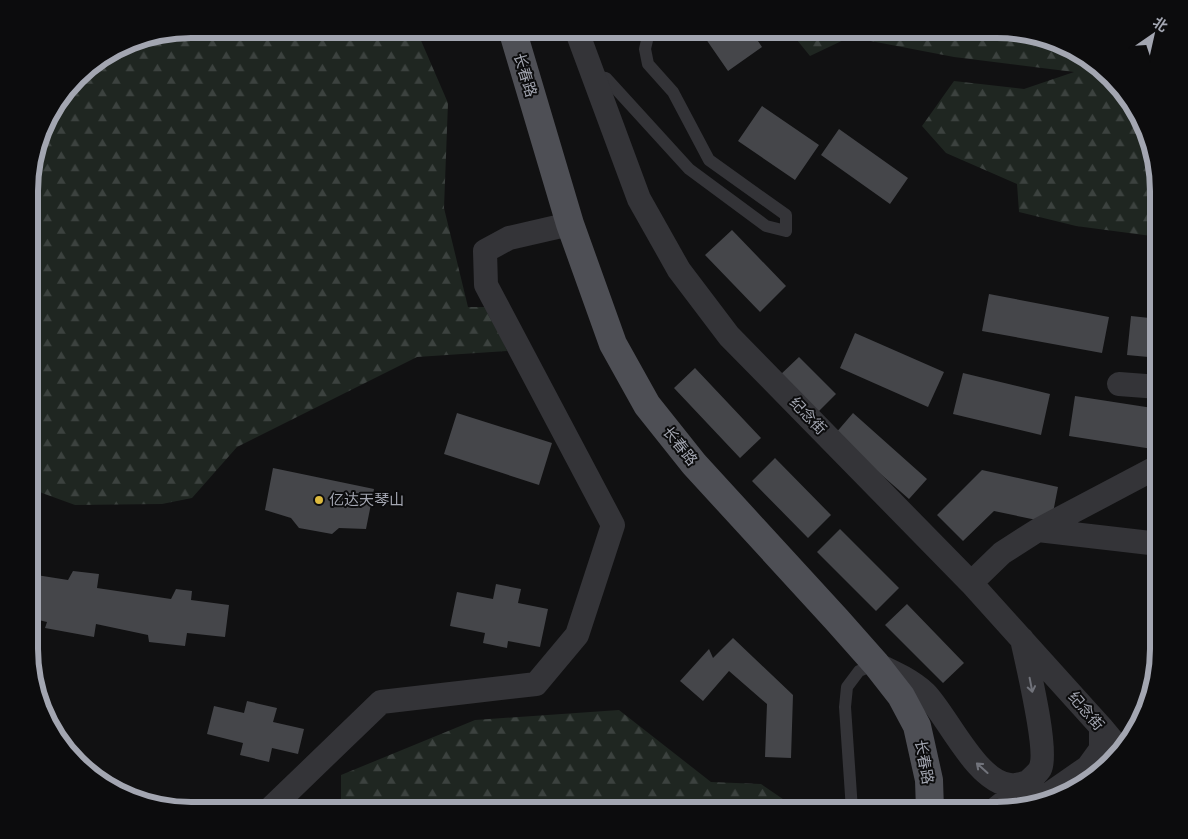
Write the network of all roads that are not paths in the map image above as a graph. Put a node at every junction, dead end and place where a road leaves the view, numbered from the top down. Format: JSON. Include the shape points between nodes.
{"nodes":[{"id":1,"x":515,"y":38,"type":"edge"},
{"id":2,"x":579,"y":38,"type":"edge"},
{"id":3,"x":648,"y":38,"type":"edge"},
{"id":4,"x":592,"y":76,"type":"junction"},
{"id":5,"x":570,"y":224,"type":"junction"},
{"id":6,"x":1118,"y":384,"type":"dead end"},
{"id":7,"x":1150,"y":386,"type":"edge"},
{"id":8,"x":1150,"y":471,"type":"edge"},
{"id":9,"x":1038,"y":530,"type":"junction"},
{"id":10,"x":1150,"y":543,"type":"edge"},
{"id":11,"x":971,"y":583,"type":"junction"},
{"id":12,"x":1022,"y":638,"type":"junction"},
{"id":13,"x":876,"y":664,"type":"junction"},
{"id":14,"x":1101,"y":727,"type":"junction"},
{"id":15,"x":1116,"y":746,"type":"edge"},
{"id":16,"x":1050,"y":790,"type":"edge"},
{"id":17,"x":1028,"y":798,"type":"edge"},
{"id":18,"x":278,"y":801,"type":"edge"},
{"id":19,"x":851,"y":802,"type":"edge"},
{"id":20,"x":929,"y":802,"type":"edge"}],
"edges":[{"from":1,"to":5,"type":"main road","name":"长春路"},
{"from":2,"to":4,"type":"street","name":"纪念街"},
{"from":3,"to":4,"type":"lane","via":[[645,49],[648,64],[673,92],[709,160],[786,214],[786,231],[766,226],[689,169],[606,78]]},
{"from":4,"to":11,"type":"street","name":"纪念街","via":[[639,199],[679,270],[729,336]]},
{"from":5,"to":13,"type":"main road","name":"长春路","via":[[613,344],[647,405],[694,464]]},
{"from":5,"to":18,"type":"street","via":[[510,238],[485,250],[486,285],[613,525],[576,635],[536,684],[380,702]]},
{"from":6,"to":7,"type":"street"},
{"from":8,"to":9,"type":"street"},
{"from":9,"to":10,"type":"street"},
{"from":9,"to":11,"type":"street","via":[[1002,553]]},
{"from":11,"to":12,"type":"street","name":"纪念街"},
{"from":12,"to":14,"type":"street","name":"纪念街"},
{"from":12,"to":16,"type":"street","one_way":true,"via":[[1042,738],[1040,770]]},
{"from":16,"to":13,"type":"street","one_way":true,"via":[[1009,785],[996,780],[976,763],[925,693],[902,676]]},
{"from":13,"to":19,"type":"lane","via":[[858,671],[847,687],[845,707]]},
{"from":13,"to":20,"type":"main road","name":"长春路","via":[[901,696],[917,726]]},
{"from":14,"to":15,"type":"street","name":"纪念街"},
{"from":14,"to":16,"type":"street","via":[[1101,749],[1088,767]]},
{"from":16,"to":17,"type":"street"}]}
